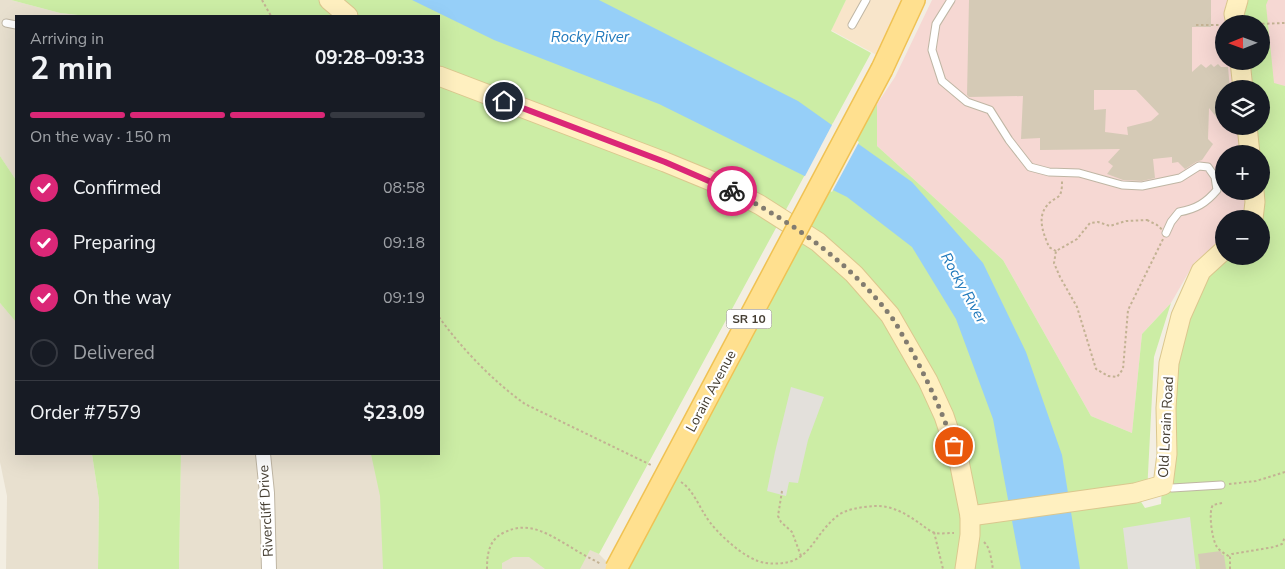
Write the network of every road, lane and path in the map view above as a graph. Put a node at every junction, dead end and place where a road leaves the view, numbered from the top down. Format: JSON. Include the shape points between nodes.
{"nodes":[{"id":1,"x":262,"y":0,"type":"edge"},
{"id":2,"x":329,"y":0,"type":"edge"},
{"id":3,"x":866,"y":0,"type":"edge"},
{"id":4,"x":914,"y":0,"type":"edge"},
{"id":5,"x":951,"y":0,"type":"edge"},
{"id":6,"x":1238,"y":0,"type":"edge"},
{"id":7,"x":270,"y":15,"type":"edge"},
{"id":8,"x":347,"y":15,"type":"edge"},
{"id":9,"x":1234,"y":15,"type":"edge"},
{"id":10,"x":6,"y":23,"type":"dead end"},
{"id":11,"x":1285,"y":23,"type":"edge"},
{"id":12,"x":1215,"y":24,"type":"edge"},
{"id":13,"x":1270,"y":24,"type":"edge"},
{"id":14,"x":15,"y":25,"type":"edge"},
{"id":15,"x":1196,"y":25,"type":"dead end"},
{"id":16,"x":852,"y":26,"type":"dead end"},
{"id":17,"x":440,"y":76,"type":"edge"},
{"id":18,"x":1063,"y":172,"type":"junction"},
{"id":19,"x":1166,"y":233,"type":"junction"},
{"id":20,"x":1056,"y":251,"type":"junction"},
{"id":21,"x":1215,"y":258,"type":"edge"},
{"id":22,"x":440,"y":318,"type":"edge"},
{"id":23,"x":263,"y":455,"type":"edge"},
{"id":24,"x":655,"y":467,"type":"dead end"},
{"id":25,"x":1285,"y":472,"type":"edge"},
{"id":26,"x":679,"y":480,"type":"dead end"},
{"id":27,"x":1163,"y":485,"type":"junction"},
{"id":28,"x":1221,"y":485,"type":"joint"},
{"id":29,"x":782,"y":491,"type":"dead end"},
{"id":30,"x":1222,"y":503,"type":"dead end"},
{"id":31,"x":970,"y":516,"type":"junction"},
{"id":32,"x":934,"y":532,"type":"junction"},
{"id":33,"x":961,"y":533,"type":"dead end"},
{"id":34,"x":1285,"y":537,"type":"edge"},
{"id":35,"x":981,"y":539,"type":"dead end"},
{"id":36,"x":801,"y":556,"type":"junction"},
{"id":37,"x":1230,"y":557,"type":"junction"},
{"id":38,"x":609,"y":567,"type":"edge"},
{"id":39,"x":268,"y":569,"type":"edge"},
{"id":40,"x":487,"y":569,"type":"edge"},
{"id":41,"x":943,"y":569,"type":"edge"},
{"id":42,"x":965,"y":569,"type":"edge"},
{"id":43,"x":992,"y":569,"type":"edge"},
{"id":44,"x":1230,"y":569,"type":"edge"}],
"edges":[{"from":1,"to":7,"type":"path"},
{"from":2,"to":8,"type":"street"},
{"from":3,"to":16,"type":"lane"},
{"from":4,"to":38,"type":"main road","name":"Lorain Avenue","number":"SR 10","bridge":true,"via":[[882,69]]},
{"from":5,"to":18,"type":"lane","via":[[936,24],[932,50],[942,80],[967,102],[990,110],[1030,167]]},
{"from":6,"to":9,"type":"street"},
{"from":10,"to":14,"type":"lane"},
{"from":11,"to":13,"type":"path"},
{"from":12,"to":15,"type":"path"},
{"from":17,"to":31,"type":"street","via":[[721,185],[760,205],[818,242],[854,274],[890,315],[928,381],[959,462]]},
{"from":18,"to":19,"type":"lane","via":[[1122,185],[1142,186],[1180,178],[1200,166],[1208,167],[1215,177],[1217,190],[1208,201],[1179,212]]},
{"from":18,"to":20,"type":"path","via":[[1058,198],[1044,208],[1041,216],[1049,247]]},
{"from":19,"to":20,"type":"path","via":[[1147,220],[1110,226],[1090,223],[1077,239]]},
{"from":19,"to":20,"type":"path","via":[[1128,310],[1123,369],[1117,377],[1096,369],[1077,308],[1054,263]]},
{"from":21,"to":27,"type":"street","name":"Old Lorain Road","via":[[1201,271],[1181,316],[1169,363]]},
{"from":22,"to":24,"type":"path","via":[[454,338],[525,404]]},
{"from":23,"to":39,"type":"street","name":"Rivercliff Drive"},
{"from":25,"to":28,"type":"path","via":[[1256,481]]},
{"from":26,"to":36,"type":"path","via":[[714,528],[749,556],[773,564]]},
{"from":27,"to":28,"type":"lane","via":[[1172,488]]},
{"from":27,"to":31,"type":"street","name":"Old Lorain Road","via":[[1135,493]]},
{"from":29,"to":36,"type":"path","via":[[778,516],[792,532]]},
{"from":30,"to":37,"type":"path","via":[[1211,506],[1213,536],[1217,547]]},
{"from":31,"to":42,"type":"street"},
{"from":32,"to":33,"type":"path"},
{"from":32,"to":36,"type":"path","via":[[886,506],[856,509],[835,517]]},
{"from":32,"to":41,"type":"path"},
{"from":34,"to":37,"type":"path","via":[[1282,544],[1274,547]]},
{"from":35,"to":43,"type":"path","via":[[987,545]]},
{"from":37,"to":44,"type":"path"},
{"from":38,"to":40,"type":"path","via":[[547,533],[520,527],[498,536],[491,545]]}]}
